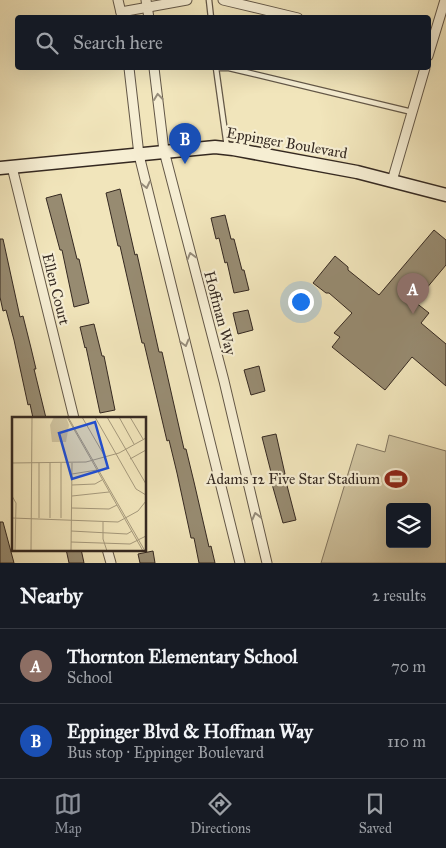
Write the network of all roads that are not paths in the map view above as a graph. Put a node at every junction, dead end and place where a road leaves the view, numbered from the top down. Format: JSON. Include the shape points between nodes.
{"nodes":[{"id":1,"x":118,"y":0,"type":"edge"},
{"id":2,"x":188,"y":0,"type":"edge"},
{"id":3,"x":209,"y":0,"type":"edge"},
{"id":4,"x":223,"y":0,"type":"edge"},
{"id":5,"x":445,"y":0,"type":"edge"},
{"id":6,"x":147,"y":8,"type":"edge"},
{"id":7,"x":122,"y":15,"type":"edge"},
{"id":8,"x":211,"y":15,"type":"edge"},
{"id":9,"x":286,"y":15,"type":"edge"},
{"id":10,"x":431,"y":45,"type":"edge"},
{"id":11,"x":129,"y":70,"type":"edge"},
{"id":12,"x":154,"y":70,"type":"edge"},
{"id":13,"x":217,"y":70,"type":"edge"},
{"id":14,"x":237,"y":70,"type":"edge"},
{"id":15,"x":424,"y":70,"type":"edge"},
{"id":16,"x":412,"y":112,"type":"junction"},
{"id":17,"x":227,"y":148,"type":"junction"},
{"id":18,"x":164,"y":152,"type":"junction"},
{"id":19,"x":139,"y":154,"type":"junction"},
{"id":20,"x":6,"y":167,"type":"edge"},
{"id":21,"x":392,"y":181,"type":"junction"},
{"id":22,"x":446,"y":195,"type":"edge"},
{"id":23,"x":74,"y":417,"type":"edge"},
{"id":24,"x":107,"y":550,"type":"edge"},
{"id":25,"x":111,"y":563,"type":"edge"},
{"id":26,"x":240,"y":563,"type":"edge"},
{"id":27,"x":268,"y":563,"type":"edge"}],
"edges":[{"from":1,"to":7,"type":"street"},
{"from":2,"to":6,"type":"street"},
{"from":3,"to":8,"type":"lane"},
{"from":4,"to":9,"type":"street"},
{"from":5,"to":10,"type":"street"},
{"from":6,"to":7,"type":"street"},
{"from":11,"to":19,"type":"street"},
{"from":18,"to":12,"type":"street","name":"Hoffman Way","one_way":true},
{"from":13,"to":17,"type":"lane"},
{"from":14,"to":16,"type":"lane"},
{"from":15,"to":16,"type":"street"},
{"from":16,"to":21,"type":"street"},
{"from":17,"to":18,"type":"street","name":"Eppinger Boulevard"},
{"from":17,"to":21,"type":"street","name":"Eppinger Boulevard"},
{"from":18,"to":19,"type":"street","name":"Eppinger Boulevard"},
{"from":27,"to":18,"type":"street","name":"Hoffman Way","one_way":true},
{"from":19,"to":20,"type":"street","name":"Eppinger Boulevard"},
{"from":19,"to":26,"type":"street","one_way":true},
{"from":20,"to":23,"type":"street","name":"Ellen Court"},
{"from":21,"to":22,"type":"street","name":"Eppinger Boulevard"},
{"from":24,"to":25,"type":"street"}]}
